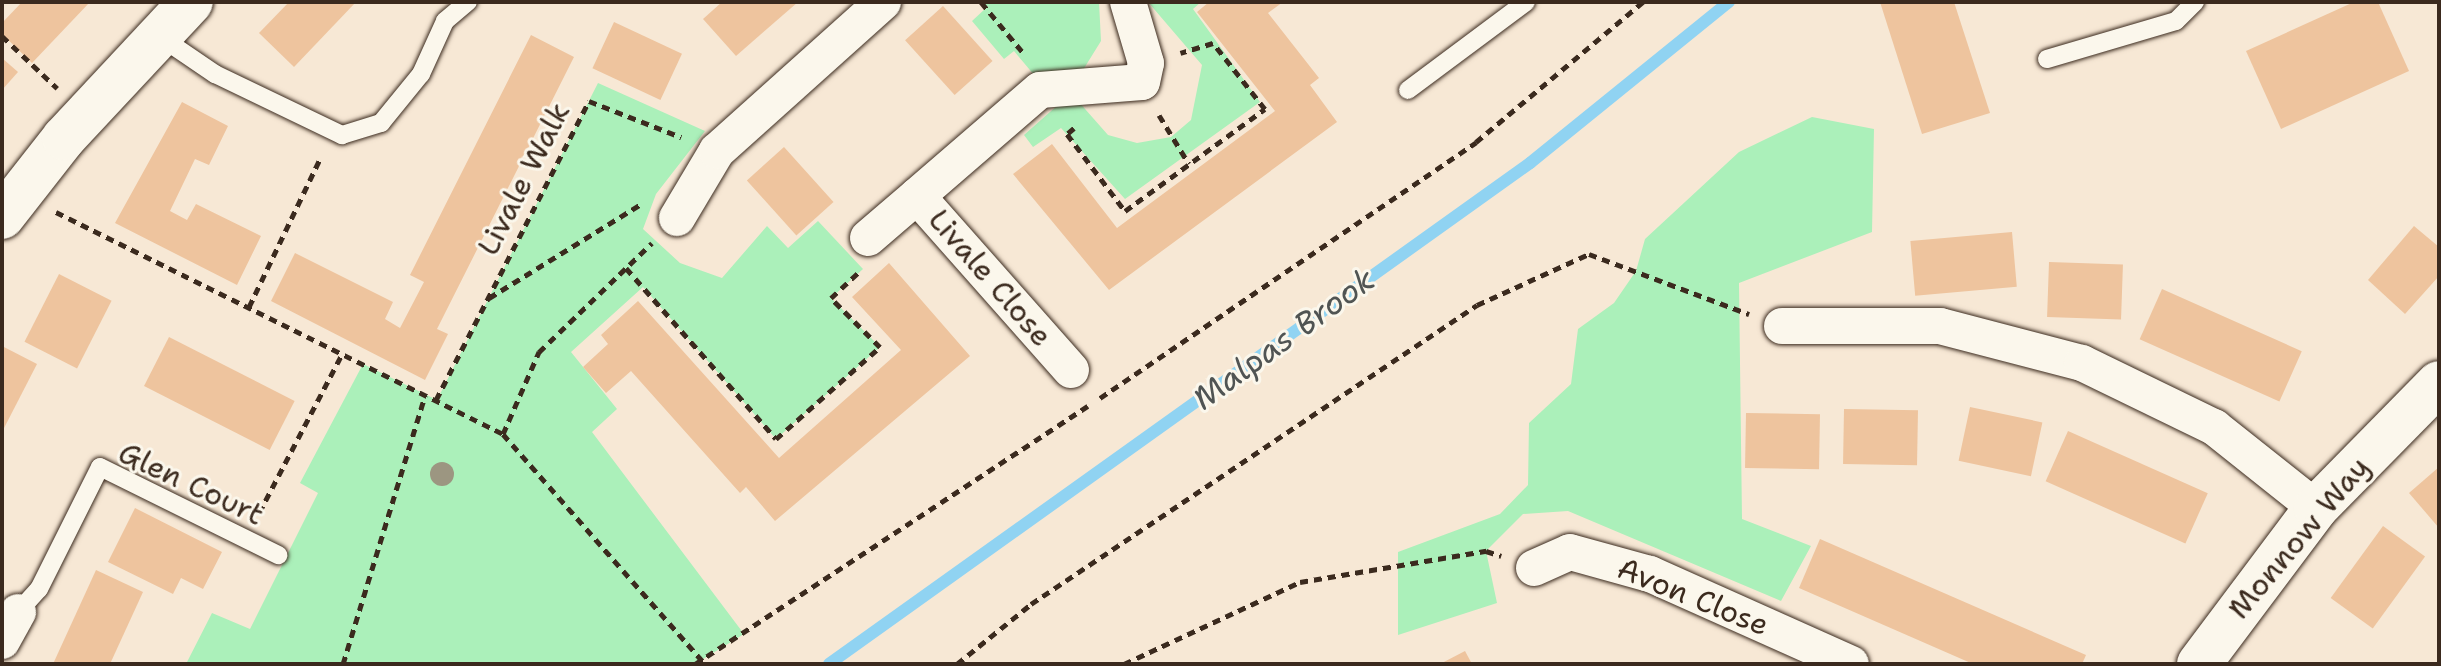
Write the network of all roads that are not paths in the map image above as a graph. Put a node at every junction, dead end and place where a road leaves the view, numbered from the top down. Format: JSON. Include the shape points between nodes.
{"nodes":[{"id":1,"x":191,"y":2,"type":"edge"},
{"id":2,"x":468,"y":2,"type":"edge"},
{"id":3,"x":883,"y":2,"type":"edge"},
{"id":4,"x":1128,"y":2,"type":"edge"},
{"id":5,"x":1526,"y":2,"type":"edge"},
{"id":6,"x":2195,"y":2,"type":"edge"},
{"id":7,"x":159,"y":36,"type":"junction"},
{"id":8,"x":2047,"y":59,"type":"dead end"},
{"id":9,"x":1408,"y":90,"type":"dead end"},
{"id":10,"x":917,"y":196,"type":"junction"},
{"id":11,"x":11,"y":205,"type":"edge"},
{"id":12,"x":667,"y":206,"type":"road end"},
{"id":13,"x":868,"y":238,"type":"road end"},
{"id":14,"x":1782,"y":326,"type":"road end"},
{"id":15,"x":1071,"y":370,"type":"dead end"},
{"id":16,"x":2439,"y":383,"type":"edge"},
{"id":17,"x":2316,"y":508,"type":"junction"},
{"id":18,"x":278,"y":555,"type":"dead end"},
{"id":19,"x":1534,"y":568,"type":"road end"},
{"id":20,"x":10,"y":627,"type":"edge"},
{"id":21,"x":1851,"y":664,"type":"edge"},
{"id":22,"x":2199,"y":664,"type":"edge"}],
"edges":[{"from":1,"to":7,"type":"street"},
{"from":2,"to":7,"type":"lane","via":[[445,21],[421,74],[381,123],[342,135],[215,74]]},
{"from":3,"to":12,"type":"street","via":[[717,151]]},
{"from":4,"to":10,"type":"street","name":"Livale Close","via":[[1138,77],[1040,90]]},
{"from":5,"to":9,"type":"lane"},
{"from":6,"to":8,"type":"lane","via":[[2176,21]]},
{"from":7,"to":11,"type":"street"},
{"from":10,"to":13,"type":"street"},
{"from":10,"to":15,"type":"street","name":"Livale Close"},
{"from":14,"to":17,"type":"street","via":[[1940,326],[2082,363],[2214,427]]},
{"from":16,"to":17,"type":"street","name":"Monnow Way"},
{"from":17,"to":22,"type":"street","name":"Monnow Way"},
{"from":18,"to":20,"type":"lane","name":"Glen Court","via":[[100,467],[39,589]]},
{"from":19,"to":21,"type":"street","name":"Avon Close","via":[[1570,552],[1650,574]]}]}
